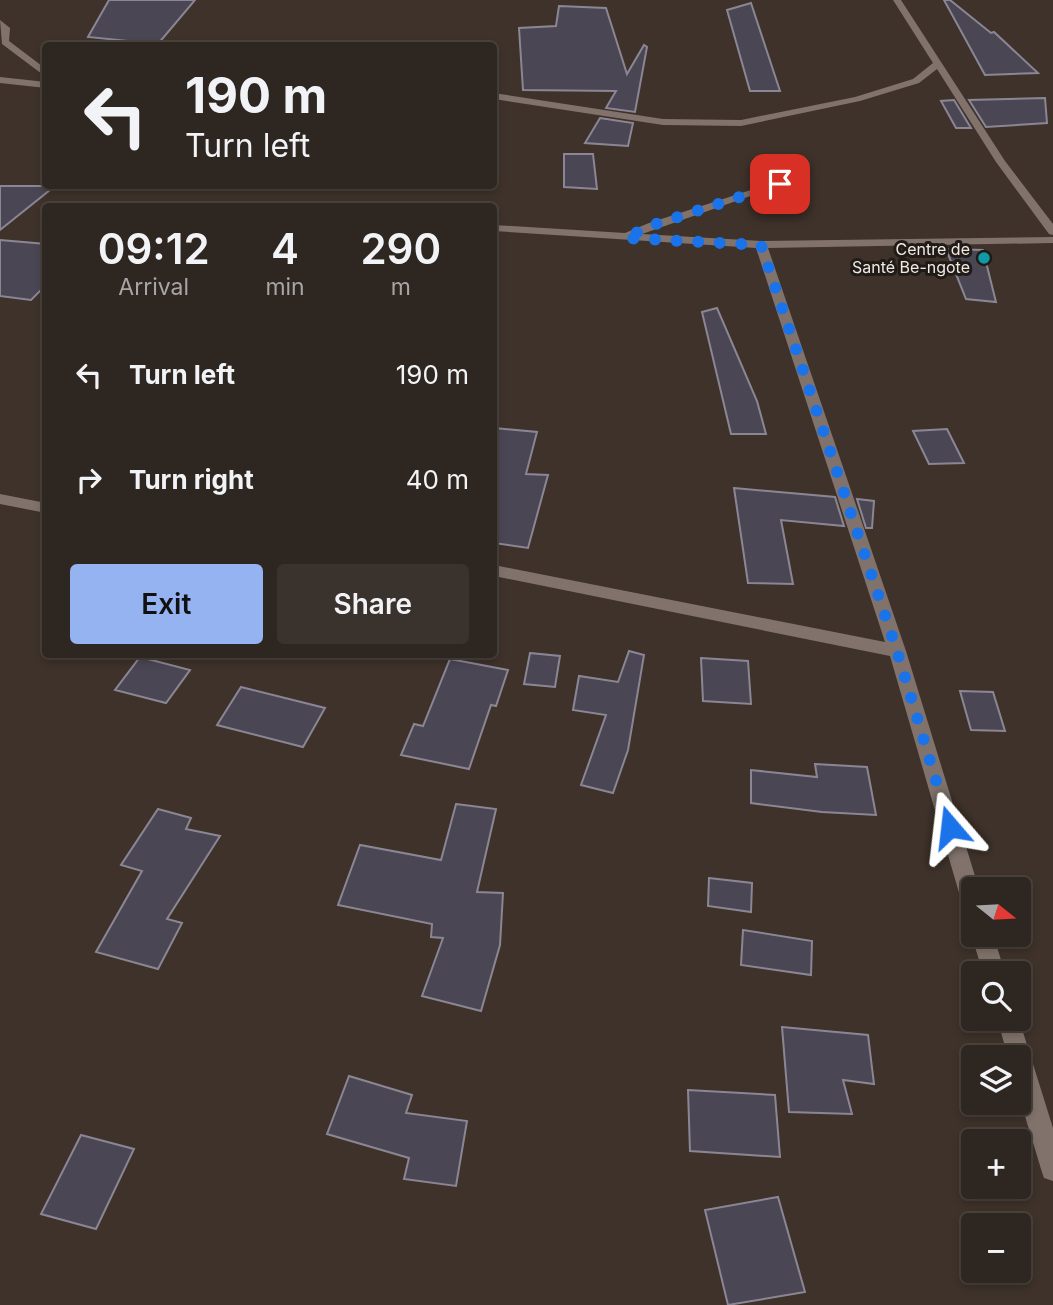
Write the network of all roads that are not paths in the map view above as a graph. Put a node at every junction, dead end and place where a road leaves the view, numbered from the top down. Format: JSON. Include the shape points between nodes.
{"nodes":[{"id":1,"x":897,"y":0,"type":"edge"},
{"id":2,"x":0,"y":23,"type":"edge"},
{"id":3,"x":938,"y":64,"type":"junction"},
{"id":4,"x":42,"y":72,"type":"edge"},
{"id":5,"x":0,"y":80,"type":"edge"},
{"id":6,"x":42,"y":85,"type":"edge"},
{"id":7,"x":497,"y":96,"type":"edge"},
{"id":8,"x":780,"y":184,"type":"dead end"},
{"id":9,"x":497,"y":228,"type":"edge"},
{"id":10,"x":1053,"y":232,"type":"edge"},
{"id":11,"x":625,"y":238,"type":"junction"},
{"id":12,"x":1053,"y":240,"type":"edge"},
{"id":13,"x":761,"y":245,"type":"junction"},
{"id":14,"x":0,"y":499,"type":"edge"},
{"id":15,"x":42,"y":507,"type":"edge"},
{"id":16,"x":497,"y":572,"type":"edge"},
{"id":17,"x":897,"y":651,"type":"junction"},
{"id":18,"x":965,"y":877,"type":"edge"},
{"id":19,"x":1012,"y":1031,"type":"edge"},
{"id":20,"x":1053,"y":1170,"type":"edge"}],
"edges":[{"from":1,"to":3,"type":"street"},
{"from":2,"to":4,"type":"street","via":[[6,28],[5,42]]},
{"from":3,"to":7,"type":"street","via":[[916,81],[741,123],[663,122]]},
{"from":3,"to":10,"type":"street"},
{"from":5,"to":6,"type":"street"},
{"from":8,"to":11,"type":"street"},
{"from":9,"to":11,"type":"street"},
{"from":11,"to":13,"type":"street"},
{"from":12,"to":13,"type":"street"},
{"from":13,"to":17,"type":"street"},
{"from":14,"to":15,"type":"street"},
{"from":16,"to":17,"type":"street"},
{"from":17,"to":18,"type":"street"},
{"from":19,"to":20,"type":"street"}]}
